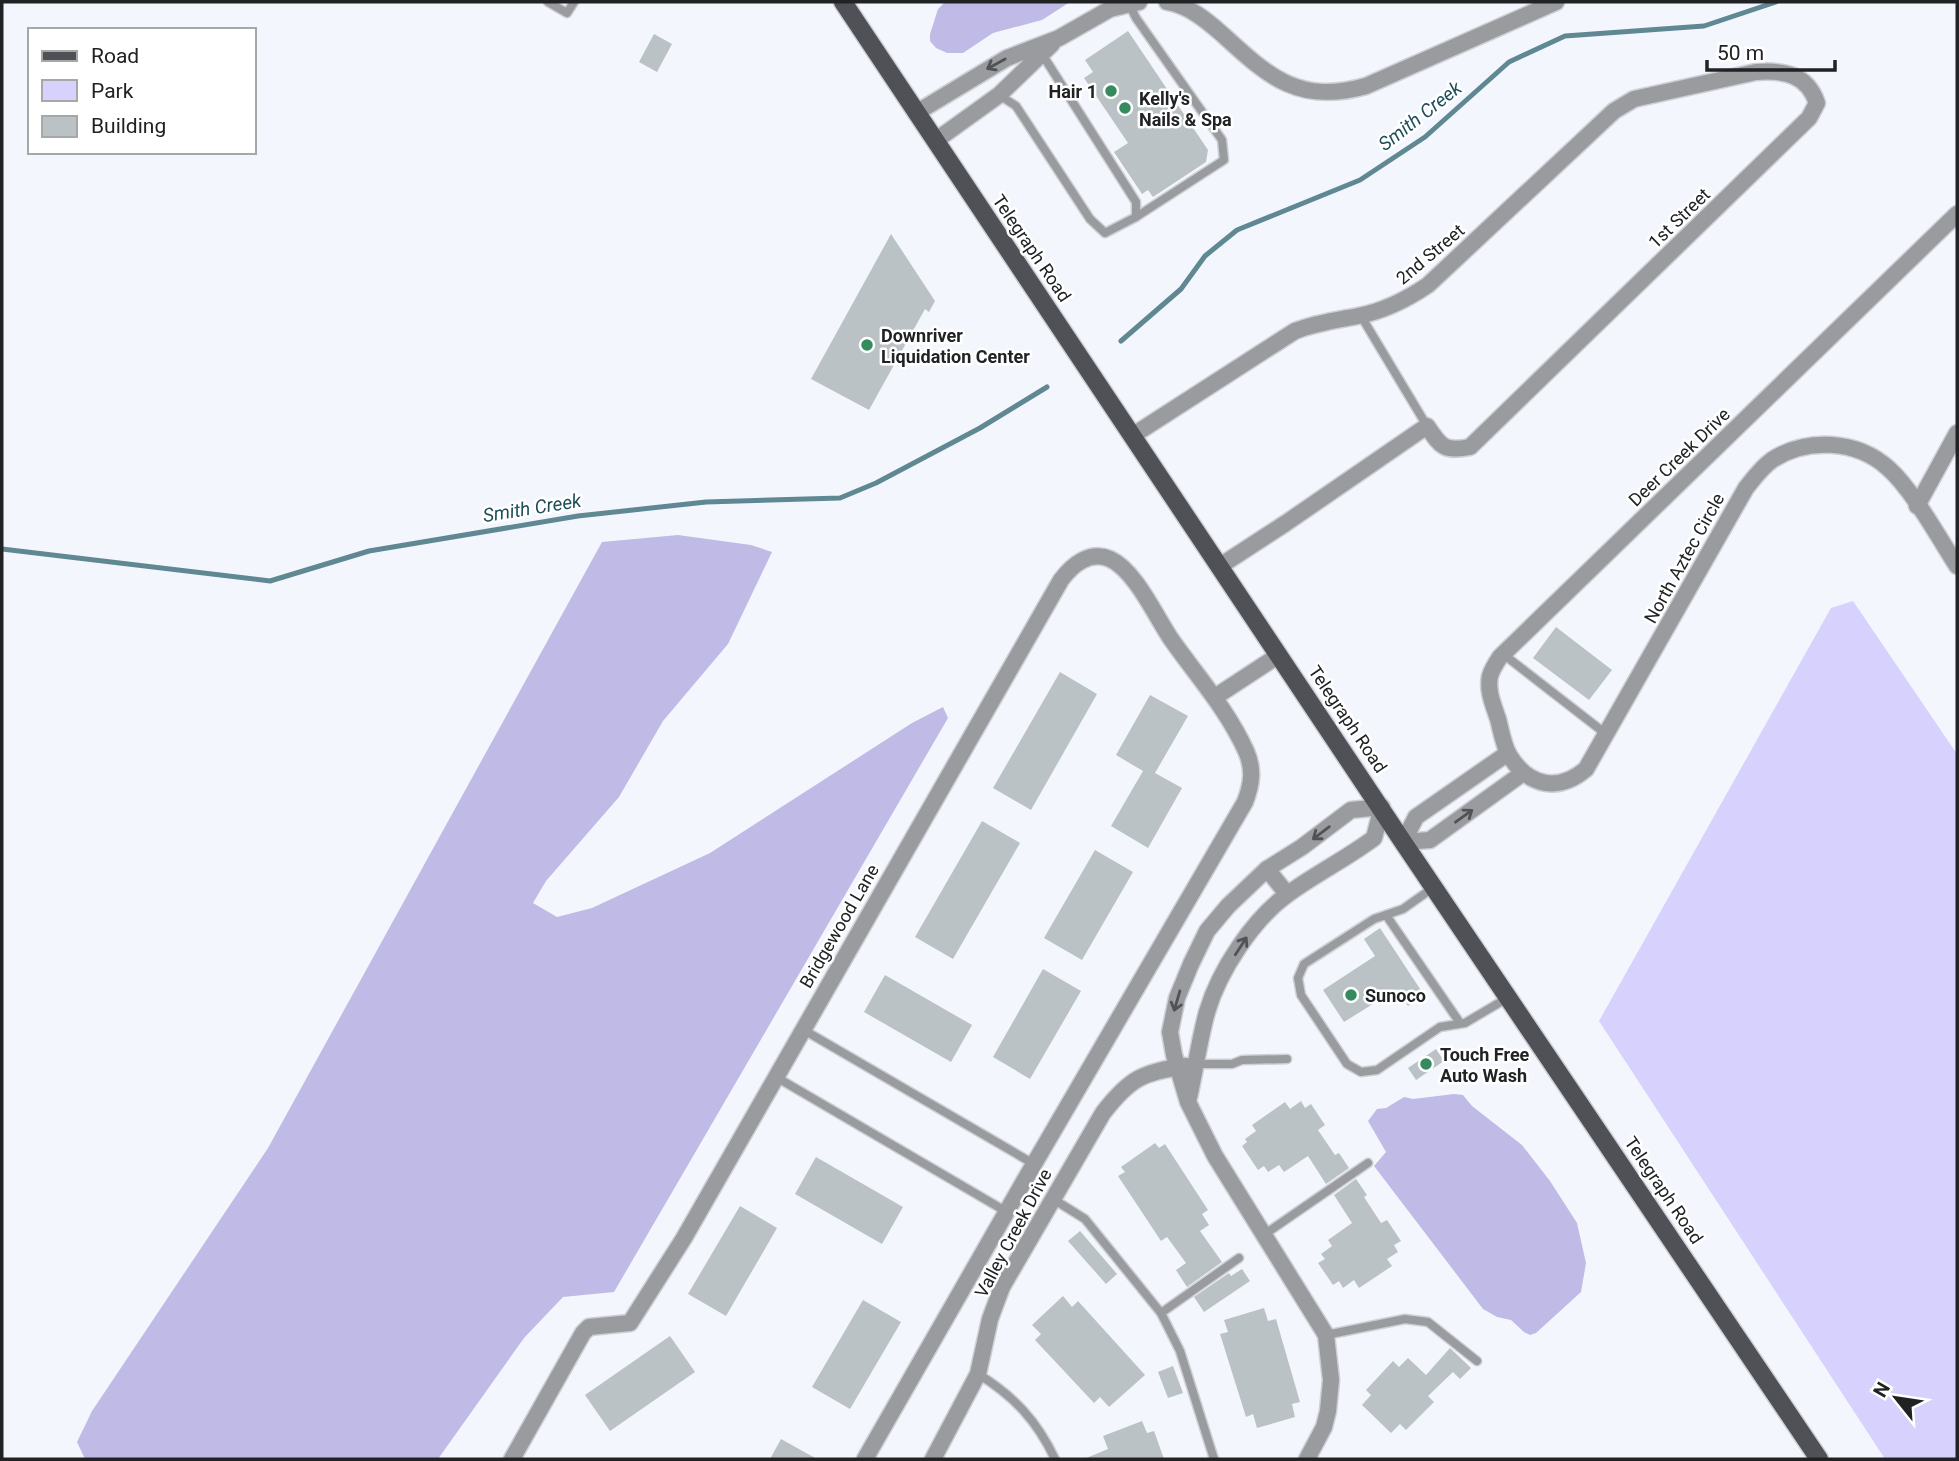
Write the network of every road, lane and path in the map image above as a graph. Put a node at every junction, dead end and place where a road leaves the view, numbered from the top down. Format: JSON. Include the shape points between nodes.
{"nodes":[{"id":1,"x":548,"y":2,"type":"edge"},
{"id":2,"x":574,"y":2,"type":"edge"},
{"id":3,"x":843,"y":2,"type":"edge"},
{"id":4,"x":1167,"y":2,"type":"edge"},
{"id":5,"x":1556,"y":2,"type":"edge"},
{"id":6,"x":1134,"y":3,"type":"edge"},
{"id":7,"x":1059,"y":38,"type":"junction"},
{"id":8,"x":1042,"y":54,"type":"junction"},
{"id":9,"x":999,"y":95,"type":"junction"},
{"id":10,"x":1651,"y":96,"type":"joint"},
{"id":11,"x":916,"y":113,"type":"junction"},
{"id":12,"x":935,"y":141,"type":"junction"},
{"id":13,"x":1957,"y":214,"type":"edge"},
{"id":14,"x":1136,"y":216,"type":"junction"},
{"id":15,"x":1361,"y":316,"type":"junction"},
{"id":16,"x":1427,"y":426,"type":"junction"},
{"id":17,"x":1957,"y":433,"type":"edge"},
{"id":18,"x":1132,"y":436,"type":"junction"},
{"id":19,"x":1917,"y":506,"type":"junction"},
{"id":20,"x":1220,"y":566,"type":"junction"},
{"id":21,"x":1957,"y":566,"type":"edge"},
{"id":22,"x":1503,"y":654,"type":"junction"},
{"id":23,"x":1279,"y":655,"type":"junction"},
{"id":24,"x":1215,"y":697,"type":"junction"},
{"id":25,"x":1606,"y":734,"type":"junction"},
{"id":26,"x":1508,"y":753,"type":"junction"},
{"id":27,"x":1523,"y":773,"type":"junction"},
{"id":28,"x":1382,"y":807,"type":"junction"},
{"id":29,"x":1403,"y":842,"type":"junction"},
{"id":30,"x":1267,"y":869,"type":"junction"},
{"id":31,"x":1434,"y":887,"type":"junction"},
{"id":32,"x":1287,"y":894,"type":"junction"},
{"id":33,"x":1386,"y":915,"type":"junction"},
{"id":34,"x":1508,"y":997,"type":"junction"},
{"id":35,"x":1460,"y":1023,"type":"junction"},
{"id":36,"x":802,"y":1029,"type":"junction"},
{"id":37,"x":1287,"y":1059,"type":"dead end"},
{"id":38,"x":1197,"y":1065,"type":"junction"},
{"id":39,"x":1177,"y":1067,"type":"junction"},
{"id":40,"x":776,"y":1077,"type":"junction"},
{"id":41,"x":1188,"y":1102,"type":"junction"},
{"id":42,"x":1368,"y":1163,"type":"dead end"},
{"id":43,"x":1034,"y":1164,"type":"junction"},
{"id":44,"x":1053,"y":1199,"type":"junction"},
{"id":45,"x":1007,"y":1212,"type":"junction"},
{"id":46,"x":1265,"y":1234,"type":"junction"},
{"id":47,"x":1239,"y":1258,"type":"dead end"},
{"id":48,"x":1161,"y":1313,"type":"junction"},
{"id":49,"x":1326,"y":1335,"type":"junction"},
{"id":50,"x":1477,"y":1361,"type":"dead end"},
{"id":51,"x":978,"y":1374,"type":"junction"},
{"id":52,"x":512,"y":1459,"type":"edge"},
{"id":53,"x":864,"y":1459,"type":"edge"},
{"id":54,"x":933,"y":1459,"type":"edge"},
{"id":55,"x":1055,"y":1459,"type":"edge"},
{"id":56,"x":1214,"y":1459,"type":"edge"},
{"id":57,"x":1307,"y":1459,"type":"edge"},
{"id":58,"x":1819,"y":1459,"type":"edge"}],
"edges":[{"from":1,"to":2,"type":"lane","via":[[567,13]]},
{"from":3,"to":11,"type":"main road","name":"Telegraph Road"},
{"from":4,"to":5,"type":"street","via":[[1199,15],[1277,79],[1334,93],[1366,86]]},
{"from":6,"to":7,"type":"street","via":[[1110,9]]},
{"from":6,"to":14,"type":"lane","via":[[1136,18],[1222,140],[1224,160]]},
{"from":7,"to":8,"type":"street"},
{"from":7,"to":11,"type":"street","one_way":true,"via":[[1007,58]]},
{"from":8,"to":9,"type":"street"},
{"from":8,"to":14,"type":"lane","via":[[1136,202]]},
{"from":9,"to":12,"type":"street"},
{"from":9,"to":14,"type":"lane","via":[[1016,106],[1090,219],[1105,233]]},
{"from":10,"to":15,"type":"street","name":"2nd Street","via":[[1634,99],[1614,111],[1427,285],[1399,303]]},
{"from":10,"to":16,"type":"street","name":"1st Street","via":[[1774,71],[1800,77],[1813,90],[1817,103],[1809,118],[1470,447],[1453,451],[1440,444]]},
{"from":11,"to":12,"type":"main road","name":"Telegraph Road"},
{"from":12,"to":18,"type":"main road","name":"Telegraph Road"},
{"from":13,"to":22,"type":"street","name":"Deer Creek Drive"},
{"from":15,"to":16,"type":"lane","name":"1st Street"},
{"from":15,"to":18,"type":"street","name":"2nd Street","via":[[1295,331]]},
{"from":16,"to":20,"type":"street"},
{"from":17,"to":19,"type":"street"},
{"from":18,"to":20,"type":"main road","name":"Telegraph Road"},
{"from":19,"to":21,"type":"street","name":"North Aztec Circle"},
{"from":19,"to":25,"type":"street","name":"North Aztec Circle","via":[[1888,468],[1856,449],[1816,445],[1773,460],[1746,488]]},
{"from":20,"to":23,"type":"main road","name":"Telegraph Road"},
{"from":22,"to":25,"type":"lane"},
{"from":22,"to":26,"type":"street","name":"Deer Creek Drive","via":[[1489,686]]},
{"from":23,"to":24,"type":"street"},
{"from":23,"to":28,"type":"main road","name":"Telegraph Road"},
{"from":24,"to":36,"type":"street","name":"Bridgewood Lane","via":[[1118,563],[1095,556],[1069,570]]},
{"from":24,"to":43,"type":"street","name":"Bridgewood Lane","via":[[1250,764],[1252,779],[1245,802]]},
{"from":25,"to":27,"type":"street","name":"North Aztec Circle","via":[[1587,769],[1569,781],[1549,783]]},
{"from":26,"to":27,"type":"street","name":"Deer Creek Drive"},
{"from":26,"to":29,"type":"street","via":[[1416,817]]},
{"from":29,"to":27,"type":"street","one_way":true,"via":[[1430,840]]},
{"from":28,"to":29,"type":"main road","name":"Telegraph Road"},
{"from":28,"to":30,"type":"street","one_way":true,"via":[[1351,810]]},
{"from":28,"to":32,"type":"street","via":[[1374,838]]},
{"from":29,"to":31,"type":"main road","name":"Telegraph Road"},
{"from":30,"to":32,"type":"street"},
{"from":30,"to":39,"type":"street","one_way":true,"via":[[1207,931],[1191,964],[1170,1032]]},
{"from":31,"to":33,"type":"lane"},
{"from":31,"to":34,"type":"main road","name":"Telegraph Road"},
{"from":38,"to":32,"type":"street","one_way":true,"via":[[1207,1013],[1231,962],[1251,931]]},
{"from":33,"to":35,"type":"lane"},
{"from":33,"to":35,"type":"lane","via":[[1304,964],[1298,978],[1301,995],[1347,1064],[1361,1072],[1377,1070],[1440,1027]]},
{"from":34,"to":35,"type":"lane"},
{"from":34,"to":58,"type":"main road","name":"Telegraph Road"},
{"from":36,"to":40,"type":"street","name":"Bridgewood Lane"},
{"from":36,"to":43,"type":"lane"},
{"from":37,"to":38,"type":"lane"},
{"from":38,"to":39,"type":"street","name":"Valley Creek Drive"},
{"from":38,"to":41,"type":"street"},
{"from":39,"to":41,"type":"street"},
{"from":39,"to":44,"type":"street","name":"Valley Creek Drive","via":[[1136,1079],[1115,1097]]},
{"from":40,"to":45,"type":"lane"},
{"from":40,"to":52,"type":"street","name":"Bridgewood Lane","via":[[630,1323],[589,1327],[583,1333]]},
{"from":41,"to":46,"type":"street","via":[[1215,1156]]},
{"from":42,"to":46,"type":"lane"},
{"from":43,"to":45,"type":"street","name":"Bridgewood Lane"},
{"from":44,"to":48,"type":"lane","via":[[1085,1219]]},
{"from":44,"to":51,"type":"street","name":"Valley Creek Drive","via":[[1002,1287]]},
{"from":45,"to":53,"type":"street","name":"Bridgewood Lane"},
{"from":46,"to":49,"type":"street"},
{"from":47,"to":48,"type":"lane"},
{"from":48,"to":56,"type":"lane","via":[[1181,1352]]},
{"from":49,"to":50,"type":"lane","via":[[1405,1319],[1428,1322]]},
{"from":49,"to":57,"type":"street","via":[[1331,1380],[1328,1411]]},
{"from":51,"to":54,"type":"street","name":"Valley Creek Drive"},
{"from":51,"to":55,"type":"lane","via":[[1017,1402]]}]}
